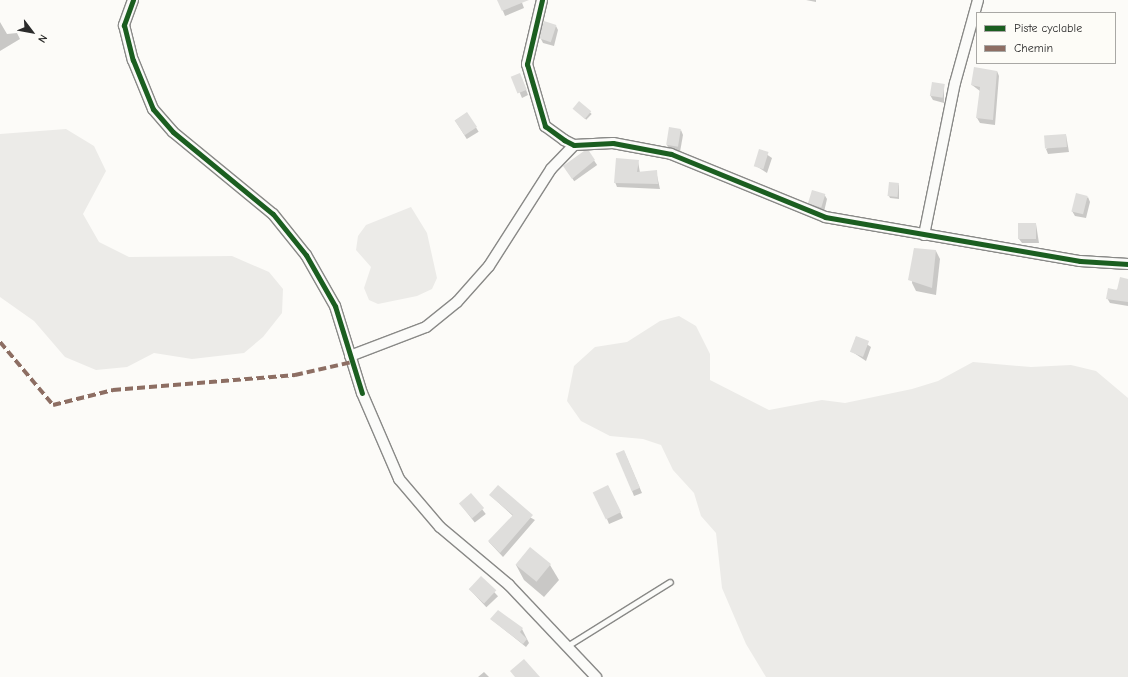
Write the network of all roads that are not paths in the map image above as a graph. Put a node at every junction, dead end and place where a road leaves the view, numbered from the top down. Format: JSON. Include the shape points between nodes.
{"nodes":[{"id":1,"x":133,"y":0,"type":"edge"},
{"id":2,"x":542,"y":0,"type":"edge"},
{"id":3,"x":978,"y":0,"type":"edge"},
{"id":4,"x":574,"y":145,"type":"junction"},
{"id":5,"x":924,"y":235,"type":"junction"},
{"id":6,"x":1128,"y":264,"type":"edge"},
{"id":7,"x":350,"y":356,"type":"junction"},
{"id":8,"x":670,"y":582,"type":"dead end"},
{"id":9,"x":567,"y":646,"type":"junction"},
{"id":10,"x":596,"y":677,"type":"edge"}],
"edges":[{"from":1,"to":7,"type":"street","via":[[124,25],[127,43],[154,109],[173,132],[273,214],[290,234],[335,306]]},
{"from":2,"to":4,"type":"street","via":[[527,64],[531,84],[545,126],[553,135]]},
{"from":3,"to":5,"type":"street","via":[[956,82]]},
{"from":4,"to":5,"type":"street","via":[[613,143],[671,154],[825,217]]},
{"from":4,"to":7,"type":"street","via":[[551,169],[489,266],[457,302],[426,327]]},
{"from":5,"to":6,"type":"street","via":[[1080,262]]},
{"from":7,"to":9,"type":"street","via":[[381,445],[413,499],[440,527],[509,585]]},
{"from":8,"to":9,"type":"lane"},
{"from":9,"to":10,"type":"street"}]}
